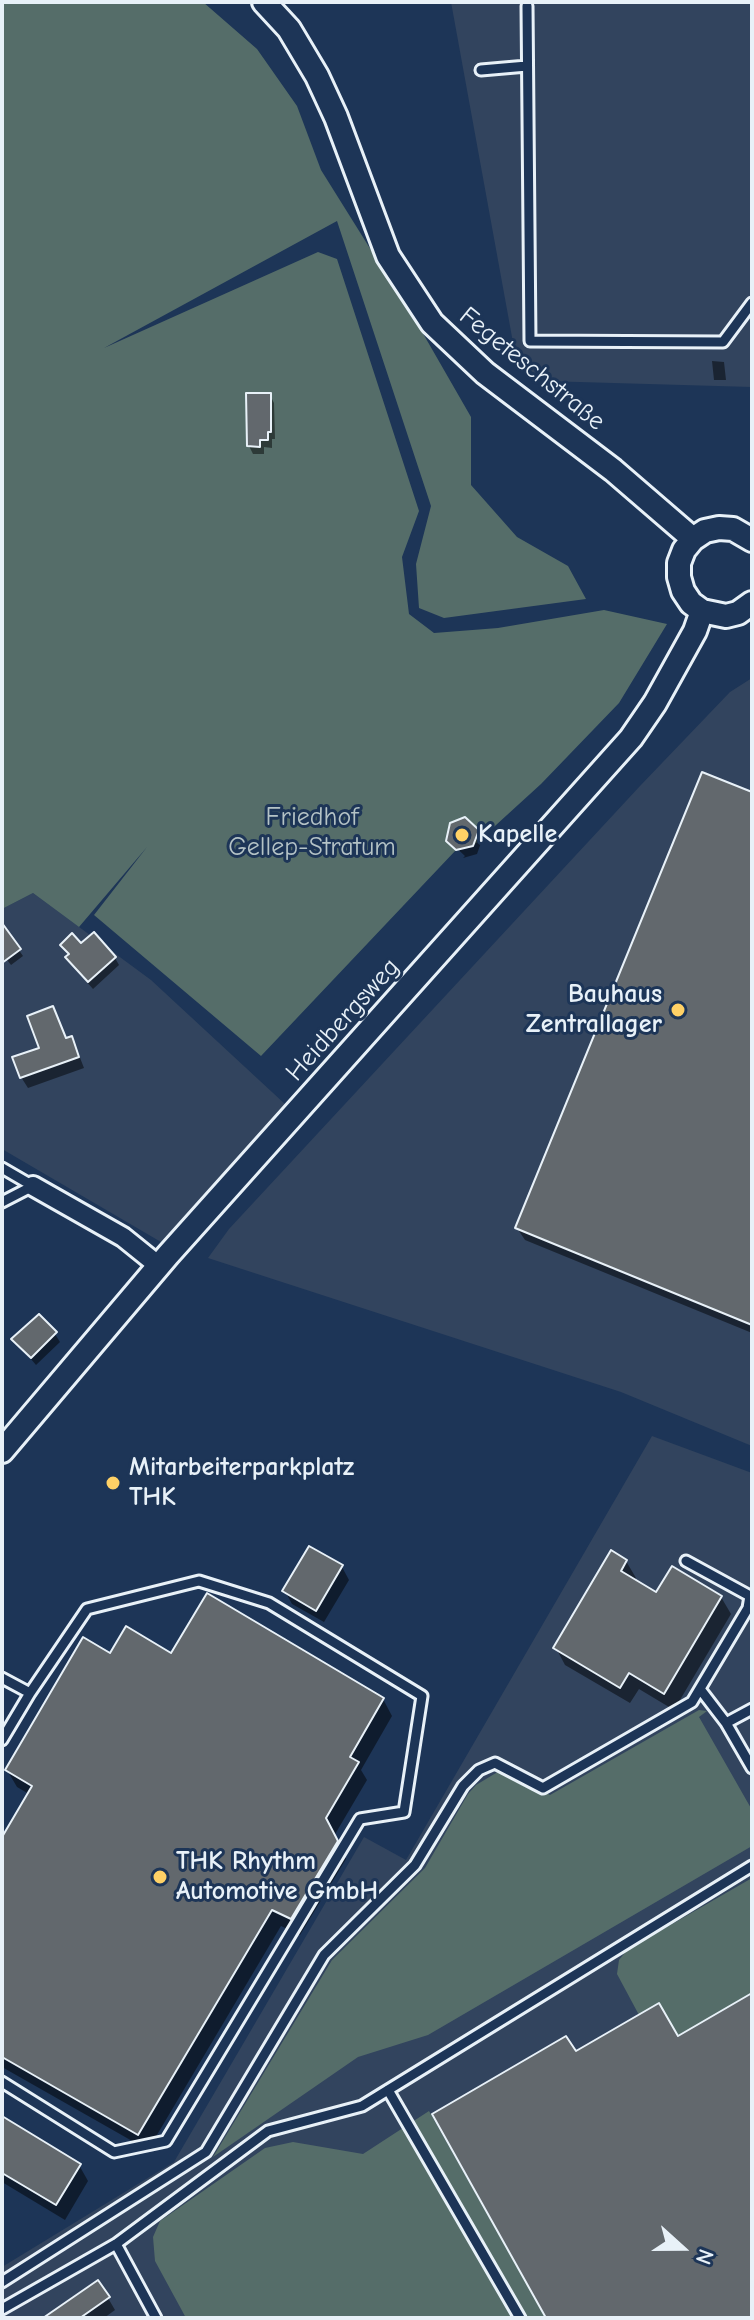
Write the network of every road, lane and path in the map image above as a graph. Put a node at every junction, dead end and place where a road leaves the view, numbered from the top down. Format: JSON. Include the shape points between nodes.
{"nodes":[{"id":1,"x":264,"y":2,"type":"edge"},
{"id":2,"x":527,"y":6,"type":"dead end"},
{"id":3,"x":527,"y":66,"type":"junction"},
{"id":4,"x":481,"y":70,"type":"dead end"},
{"id":5,"x":752,"y":303,"type":"edge"},
{"id":6,"x":693,"y":539,"type":"junction"},
{"id":7,"x":752,"y":540,"type":"edge"},
{"id":8,"x":752,"y":603,"type":"edge"},
{"id":9,"x":702,"y":611,"type":"junction"},
{"id":10,"x":2,"y":1168,"type":"edge"},
{"id":11,"x":33,"y":1186,"type":"junction"},
{"id":12,"x":2,"y":1202,"type":"edge"},
{"id":13,"x":159,"y":1266,"type":"junction"},
{"id":14,"x":2,"y":1451,"type":"edge"},
{"id":15,"x":686,"y":1561,"type":"dead end"},
{"id":16,"x":2,"y":1678,"type":"edge"},
{"id":17,"x":700,"y":1689,"type":"junction"},
{"id":18,"x":30,"y":1693,"type":"junction"},
{"id":19,"x":752,"y":1709,"type":"edge"},
{"id":20,"x":726,"y":1723,"type":"junction"},
{"id":21,"x":2,"y":1740,"type":"edge"},
{"id":22,"x":752,"y":1768,"type":"edge"},
{"id":23,"x":752,"y":1866,"type":"edge"},
{"id":24,"x":2,"y":2082,"type":"edge"},
{"id":25,"x":388,"y":2090,"type":"junction"},
{"id":26,"x":116,"y":2244,"type":"junction"},
{"id":27,"x":2,"y":2282,"type":"edge"},
{"id":28,"x":2,"y":2309,"type":"edge"},
{"id":29,"x":156,"y":2318,"type":"edge"},
{"id":30,"x":520,"y":2318,"type":"edge"}],
"edges":[{"from":1,"to":6,"type":"street","name":"Fegeteschstraße","via":[[289,29],[317,76],[388,256],[432,323],[485,373],[613,470]]},
{"from":2,"to":3,"type":"lane"},
{"from":3,"to":4,"type":"lane"},
{"from":3,"to":5,"type":"lane","via":[[530,341],[723,342]]},
{"from":6,"to":7,"type":"street","via":[[719,528]]},
{"from":6,"to":9,"type":"street","via":[[679,563],[679,577],[691,603]]},
{"from":8,"to":9,"type":"street","via":[[726,616]]},
{"from":9,"to":13,"type":"street","name":"Heidbergsweg","via":[[631,738]]},
{"from":10,"to":11,"type":"lane"},
{"from":11,"to":12,"type":"lane"},
{"from":11,"to":13,"type":"street","via":[[123,1237]]},
{"from":13,"to":14,"type":"street","name":"Heidbergsweg"},
{"from":15,"to":17,"type":"lane","via":[[750,1596]]},
{"from":16,"to":18,"type":"lane"},
{"from":17,"to":20,"type":"lane"},
{"from":17,"to":27,"type":"lane","via":[[692,1702],[543,1788],[495,1763],[479,1770],[463,1786],[415,1865],[324,1955],[206,2152]]},
{"from":18,"to":21,"type":"lane"},
{"from":18,"to":24,"type":"lane","via":[[87,1609],[199,1581],[269,1603],[422,1696],[404,1812],[360,1819],[166,2141],[114,2152]]},
{"from":19,"to":20,"type":"lane"},
{"from":20,"to":22,"type":"lane"},
{"from":23,"to":25,"type":"lane"},
{"from":25,"to":26,"type":"lane","via":[[362,2106],[268,2131]]},
{"from":25,"to":30,"type":"lane"},
{"from":26,"to":28,"type":"lane"},
{"from":26,"to":29,"type":"lane"}]}
